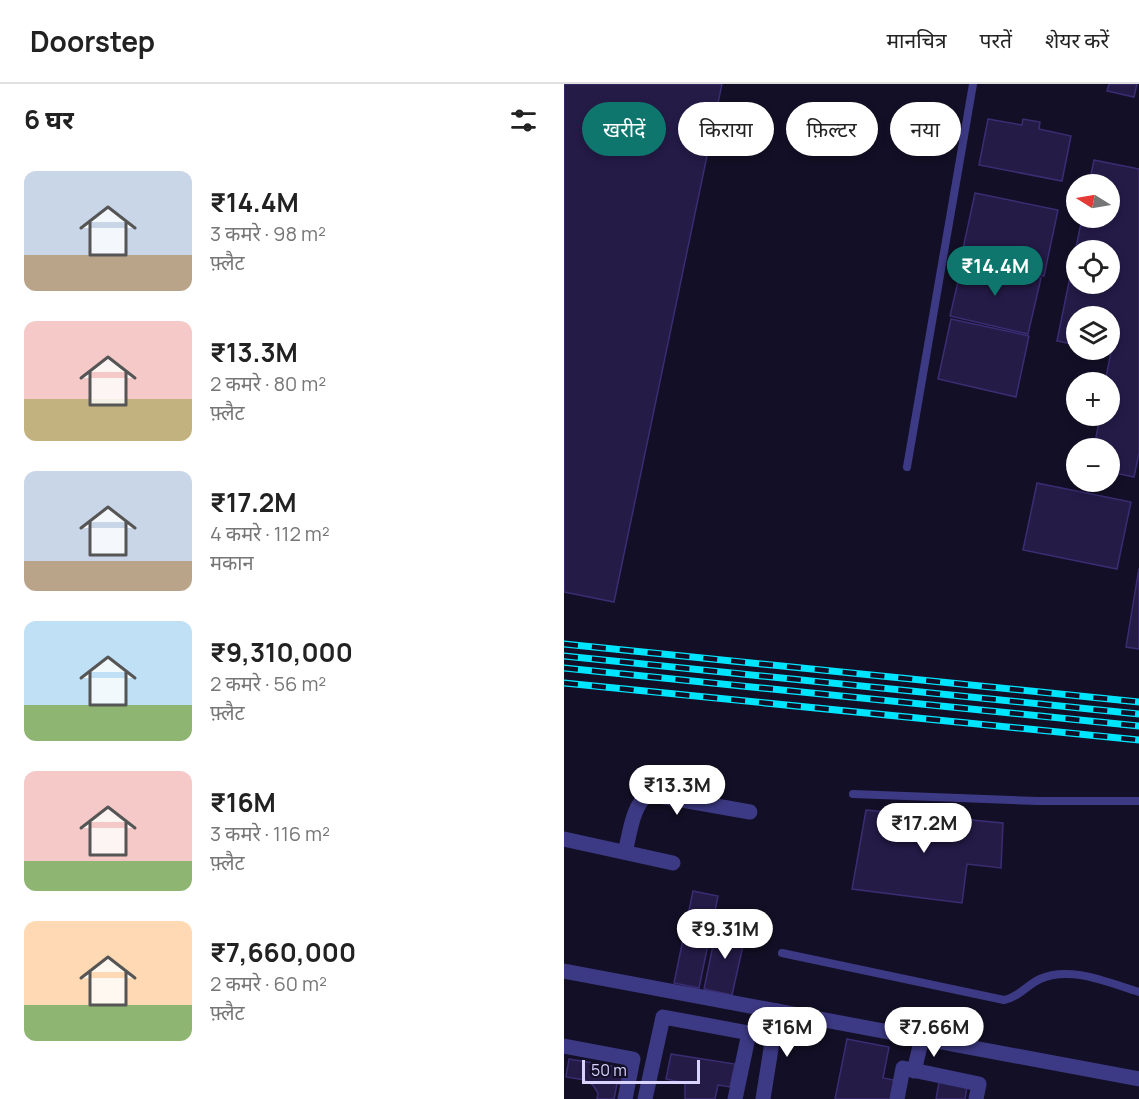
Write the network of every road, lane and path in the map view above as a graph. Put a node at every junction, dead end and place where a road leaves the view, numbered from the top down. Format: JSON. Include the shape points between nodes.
{"nodes":[{"id":1,"x":973,"y":84,"type":"edge"},
{"id":2,"x":907,"y":467,"type":"dead end"},
{"id":3,"x":853,"y":794,"type":"dead end"},
{"id":4,"x":1139,"y":801,"type":"edge"},
{"id":5,"x":750,"y":812,"type":"dead end"},
{"id":6,"x":564,"y":839,"type":"edge"},
{"id":7,"x":625,"y":852,"type":"junction"},
{"id":8,"x":673,"y":863,"type":"dead end"},
{"id":9,"x":782,"y":953,"type":"dead end"},
{"id":10,"x":564,"y":971,"type":"edge"},
{"id":11,"x":1139,"y":992,"type":"edge"},
{"id":12,"x":777,"y":1011,"type":"junction"},
{"id":13,"x":921,"y":1038,"type":"junction"},
{"id":14,"x":564,"y":1046,"type":"edge"},
{"id":15,"x":914,"y":1071,"type":"junction"},
{"id":16,"x":1139,"y":1079,"type":"edge"},
{"id":17,"x":625,"y":1099,"type":"edge"},
{"id":18,"x":645,"y":1099,"type":"edge"},
{"id":19,"x":735,"y":1099,"type":"edge"},
{"id":20,"x":764,"y":1099,"type":"edge"},
{"id":21,"x":897,"y":1099,"type":"edge"},
{"id":22,"x":976,"y":1099,"type":"edge"}],
"edges":[{"from":1,"to":2,"type":"lane"},
{"from":3,"to":4,"type":"lane"},
{"from":5,"to":7,"type":"street","via":[[648,794],[637,809]]},
{"from":6,"to":7,"type":"street"},
{"from":7,"to":8,"type":"street"},
{"from":9,"to":11,"type":"lane","via":[[1005,1000],[1014,998],[1040,978],[1059,973]]},
{"from":10,"to":12,"type":"street"},
{"from":12,"to":13,"type":"street"},
{"from":12,"to":20,"type":"street"},
{"from":13,"to":15,"type":"street"},
{"from":13,"to":16,"type":"street"},
{"from":14,"to":17,"type":"street","via":[[633,1059]]},
{"from":15,"to":21,"type":"street","via":[[903,1068]]},
{"from":15,"to":22,"type":"street","via":[[979,1084]]},
{"from":18,"to":19,"type":"street","via":[[663,1017],[749,1032]]}]}
